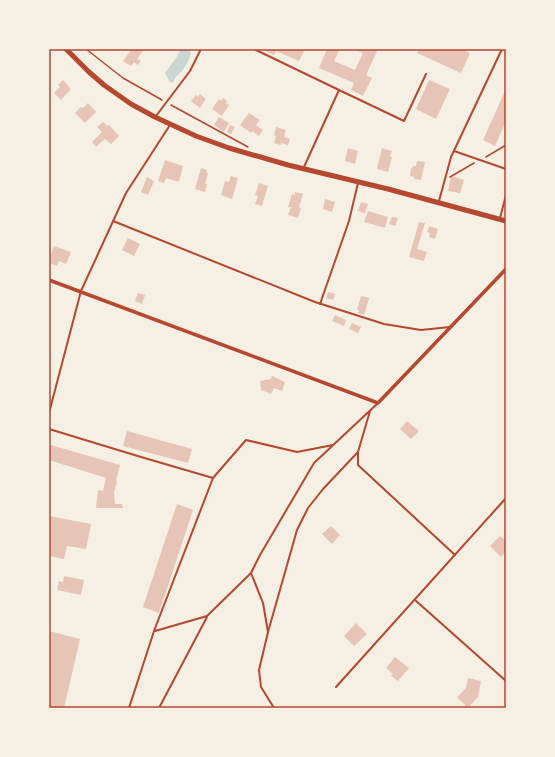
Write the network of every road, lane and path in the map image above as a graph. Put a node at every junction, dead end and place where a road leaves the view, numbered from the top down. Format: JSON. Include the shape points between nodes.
{"nodes":[{"id":1,"x":66,"y":49,"type":"edge"},
{"id":2,"x":86,"y":49,"type":"edge"},
{"id":3,"x":201,"y":49,"type":"edge"},
{"id":4,"x":502,"y":49,"type":"edge"},
{"id":5,"x":256,"y":50,"type":"edge"},
{"id":6,"x":426,"y":74,"type":"dead end"},
{"id":7,"x":339,"y":90,"type":"junction"},
{"id":8,"x":166,"y":103,"type":"junction"},
{"id":9,"x":155,"y":117,"type":"junction"},
{"id":10,"x":171,"y":124,"type":"junction"},
{"id":11,"x":254,"y":150,"type":"dead end"},
{"id":12,"x":454,"y":151,"type":"junction"},
{"id":13,"x":303,"y":168,"type":"junction"},
{"id":14,"x":506,"y":169,"type":"edge"},
{"id":15,"x":358,"y":182,"type":"junction"},
{"id":16,"x":506,"y":195,"type":"edge"},
{"id":17,"x":439,"y":203,"type":"junction"},
{"id":18,"x":500,"y":219,"type":"junction"},
{"id":19,"x":506,"y":220,"type":"edge"},
{"id":20,"x":113,"y":221,"type":"junction"},
{"id":21,"x":506,"y":269,"type":"edge"},
{"id":22,"x":49,"y":280,"type":"edge"},
{"id":23,"x":81,"y":291,"type":"junction"},
{"id":24,"x":320,"y":304,"type":"junction"},
{"id":25,"x":451,"y":327,"type":"junction"},
{"id":26,"x":378,"y":403,"type":"junction"},
{"id":27,"x":371,"y":410,"type":"junction"},
{"id":28,"x":49,"y":413,"type":"edge"},
{"id":29,"x":49,"y":429,"type":"edge"},
{"id":30,"x":334,"y":445,"type":"junction"},
{"id":31,"x":358,"y":452,"type":"junction"},
{"id":32,"x":213,"y":478,"type":"junction"},
{"id":33,"x":506,"y":498,"type":"edge"},
{"id":34,"x":455,"y":555,"type":"junction"},
{"id":35,"x":251,"y":573,"type":"junction"},
{"id":36,"x":415,"y":600,"type":"junction"},
{"id":37,"x":207,"y":616,"type":"junction"},
{"id":38,"x":154,"y":631,"type":"junction"},
{"id":39,"x":268,"y":632,"type":"junction"},
{"id":40,"x":506,"y":681,"type":"edge"},
{"id":41,"x":336,"y":687,"type":"dead end"},
{"id":42,"x":129,"y":708,"type":"edge"},
{"id":43,"x":159,"y":708,"type":"edge"},
{"id":44,"x":274,"y":708,"type":"edge"}],
"edges":[{"from":1,"to":9,"type":"main road","via":[[104,85]]},
{"from":2,"to":8,"type":"path","via":[[123,78]]},
{"from":3,"to":8,"type":"lane","via":[[190,71]]},
{"from":4,"to":12,"type":"lane"},
{"from":5,"to":7,"type":"lane"},
{"from":6,"to":7,"type":"lane","via":[[404,121]]},
{"from":7,"to":13,"type":"lane"},
{"from":8,"to":9,"type":"lane"},
{"from":8,"to":11,"type":"path"},
{"from":9,"to":10,"type":"main road"},
{"from":10,"to":13,"type":"main road","via":[[229,148]]},
{"from":10,"to":20,"type":"lane","via":[[126,193]]},
{"from":12,"to":14,"type":"lane"},
{"from":12,"to":17,"type":"lane"},
{"from":13,"to":15,"type":"main road"},
{"from":15,"to":17,"type":"main road"},
{"from":15,"to":24,"type":"lane","via":[[349,221]]},
{"from":16,"to":18,"type":"lane"},
{"from":17,"to":18,"type":"main road"},
{"from":18,"to":19,"type":"main road"},
{"from":20,"to":23,"type":"lane"},
{"from":20,"to":24,"type":"lane"},
{"from":21,"to":25,"type":"street"},
{"from":22,"to":23,"type":"street"},
{"from":23,"to":26,"type":"street"},
{"from":23,"to":28,"type":"lane"},
{"from":24,"to":25,"type":"lane","via":[[384,324],[421,330]]},
{"from":25,"to":26,"type":"street"},
{"from":26,"to":27,"type":"lane"},
{"from":27,"to":30,"type":"lane"},
{"from":27,"to":31,"type":"lane"},
{"from":29,"to":32,"type":"lane"},
{"from":30,"to":32,"type":"lane","via":[[297,452],[246,440]]},
{"from":30,"to":35,"type":"lane","via":[[314,463]]},
{"from":31,"to":34,"type":"lane","via":[[358,465]]},
{"from":31,"to":39,"type":"lane","via":[[308,508],[297,530]]},
{"from":32,"to":38,"type":"lane"},
{"from":33,"to":34,"type":"lane"},
{"from":34,"to":36,"type":"lane"},
{"from":35,"to":37,"type":"lane"},
{"from":35,"to":39,"type":"lane","via":[[263,603]]},
{"from":36,"to":40,"type":"lane"},
{"from":36,"to":41,"type":"lane"},
{"from":37,"to":38,"type":"lane"},
{"from":37,"to":43,"type":"lane"},
{"from":38,"to":42,"type":"lane"},
{"from":39,"to":44,"type":"lane","via":[[259,670],[261,688]]}]}
